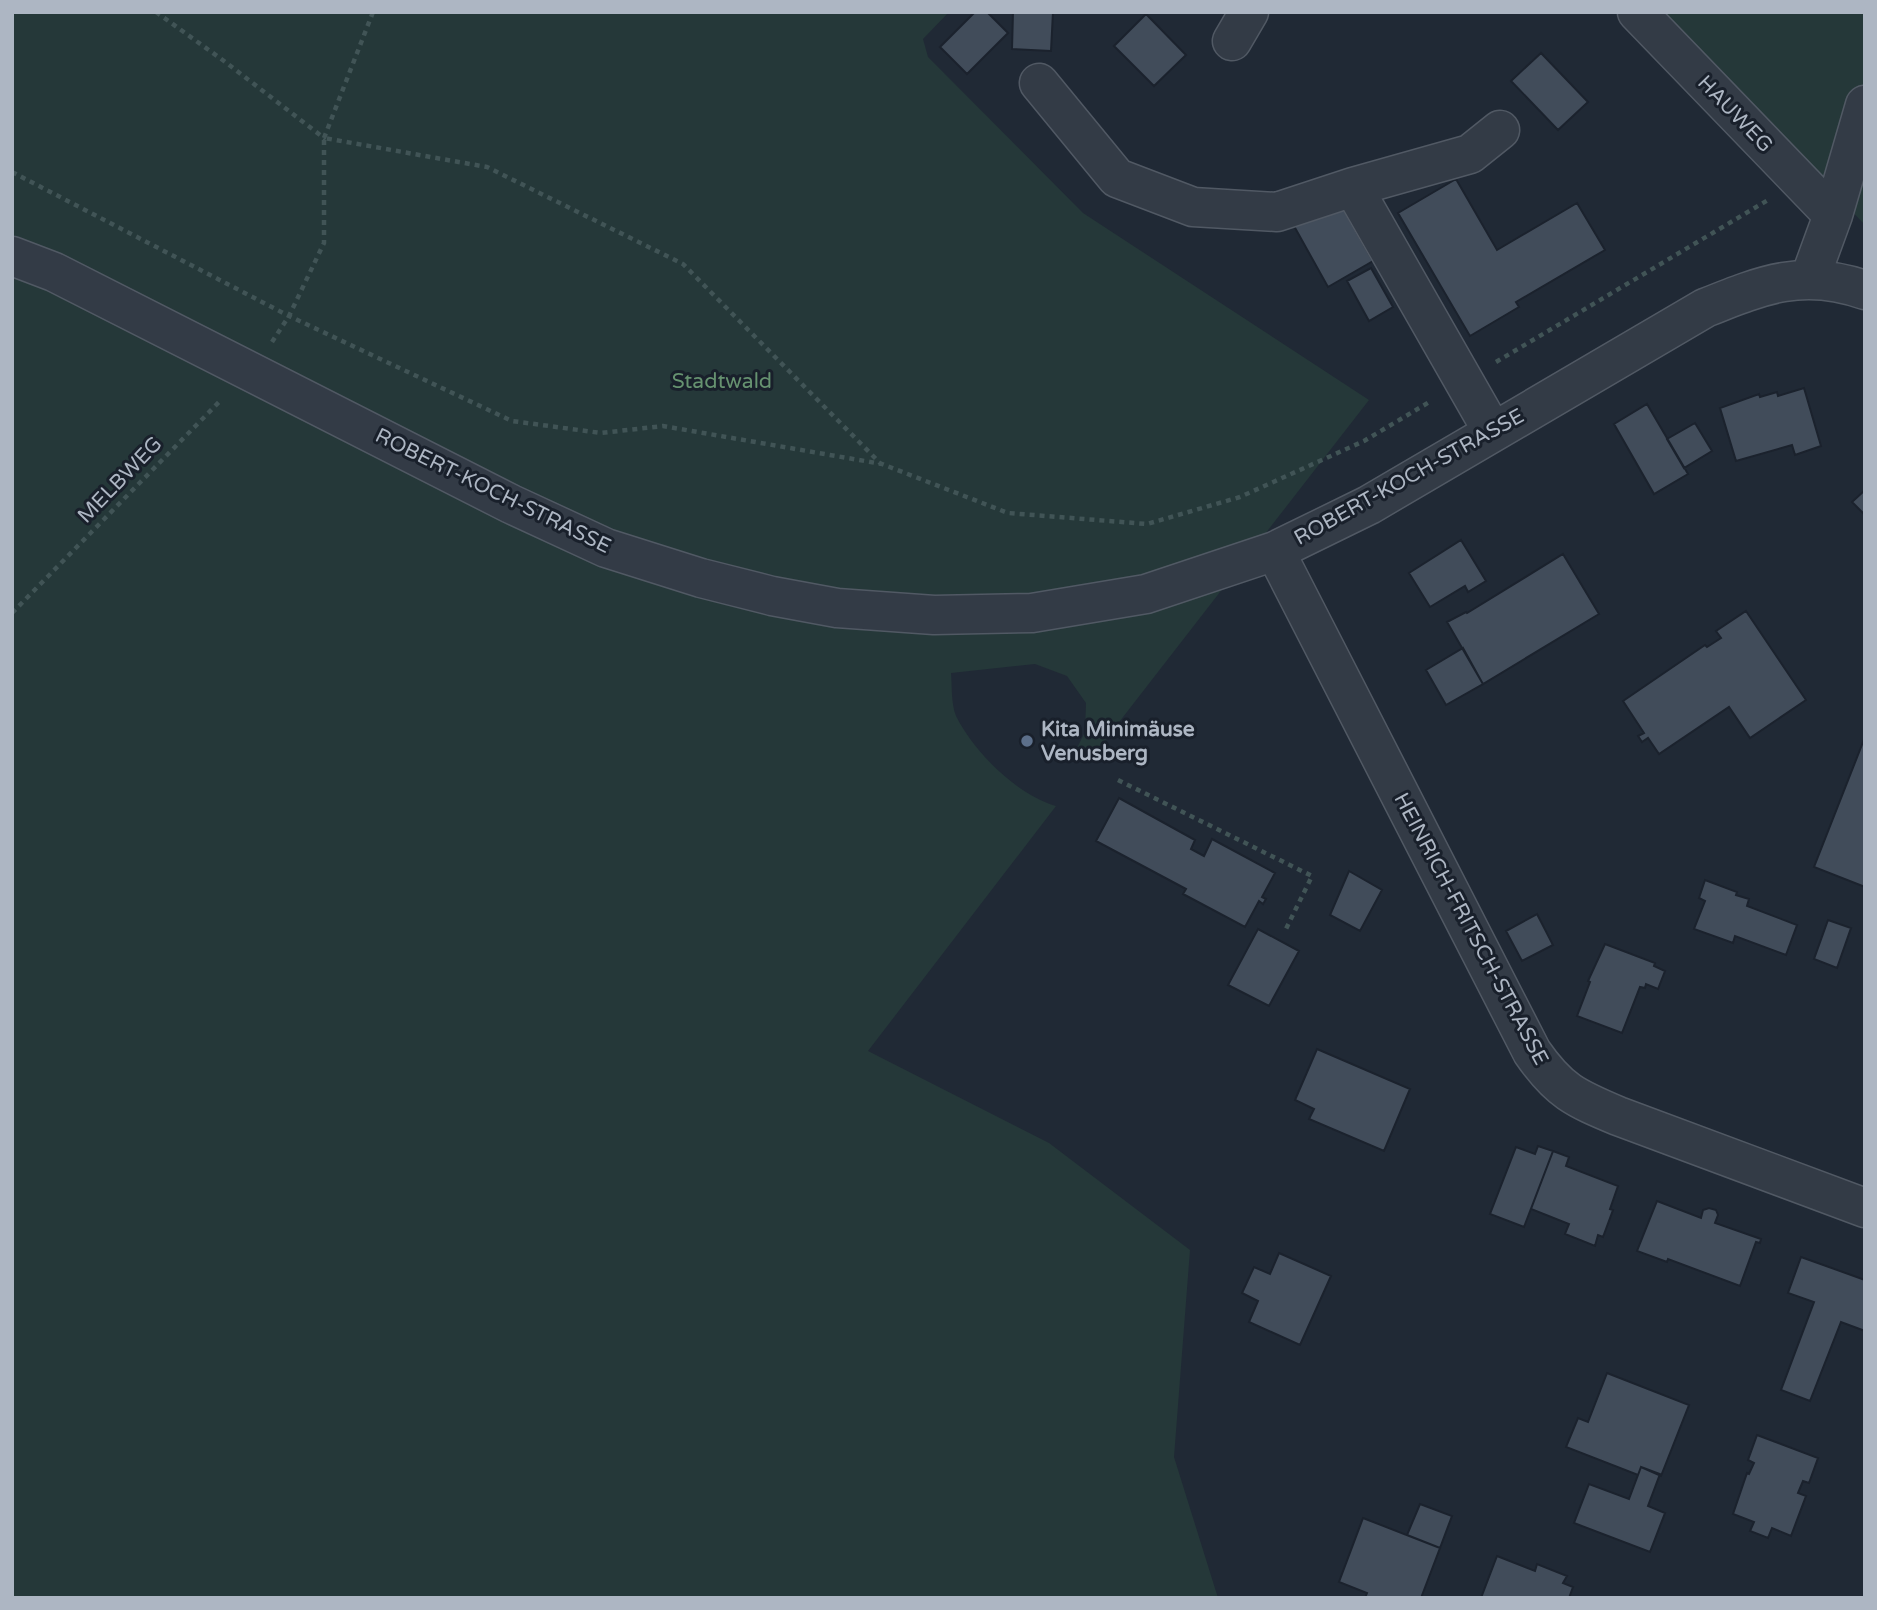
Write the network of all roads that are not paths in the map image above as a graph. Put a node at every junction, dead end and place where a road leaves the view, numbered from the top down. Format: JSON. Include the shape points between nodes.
{"nodes":[{"id":1,"x":1637,"y":12,"type":"edge"},
{"id":2,"x":1039,"y":83,"type":"dead end"},
{"id":3,"x":1865,"y":105,"type":"edge"},
{"id":4,"x":1500,"y":130,"type":"dead end"},
{"id":5,"x":1353,"y":187,"type":"junction"},
{"id":6,"x":1833,"y":215,"type":"junction"},
{"id":7,"x":12,"y":256,"type":"edge"},
{"id":8,"x":1810,"y":278,"type":"junction"},
{"id":9,"x":1865,"y":290,"type":"edge"},
{"id":10,"x":1493,"y":432,"type":"junction"},
{"id":11,"x":1275,"y":551,"type":"junction"},
{"id":12,"x":1865,"y":1208,"type":"edge"}],
"edges":[{"from":1,"to":6,"type":"street","name":"HAUWEG"},
{"from":2,"to":5,"type":"street","via":[[1117,178],[1193,207],[1277,212]]},
{"from":3,"to":6,"type":"street"},
{"from":4,"to":5,"type":"street","via":[[1470,154]]},
{"from":5,"to":10,"type":"street"},
{"from":6,"to":8,"type":"street"},
{"from":7,"to":11,"type":"street","name":"ROBERT-KOCH-STRASSE","via":[[54,272],[606,548],[772,596],[934,615],[1032,614],[1146,594]]},
{"from":8,"to":9,"type":"street","name":"ROBERT-KOCH-STRASSE","via":[[1841,281]]},
{"from":8,"to":10,"type":"street","name":"ROBERT-KOCH-STRASSE","via":[[1753,290],[1704,308]]},
{"from":10,"to":11,"type":"street","name":"ROBERT-KOCH-STRASSE","via":[[1369,505]]},
{"from":11,"to":12,"type":"street","name":"HEINRICH-FRITSCH-STRASSE","via":[[1532,1052],[1550,1078],[1579,1100]]}]}
